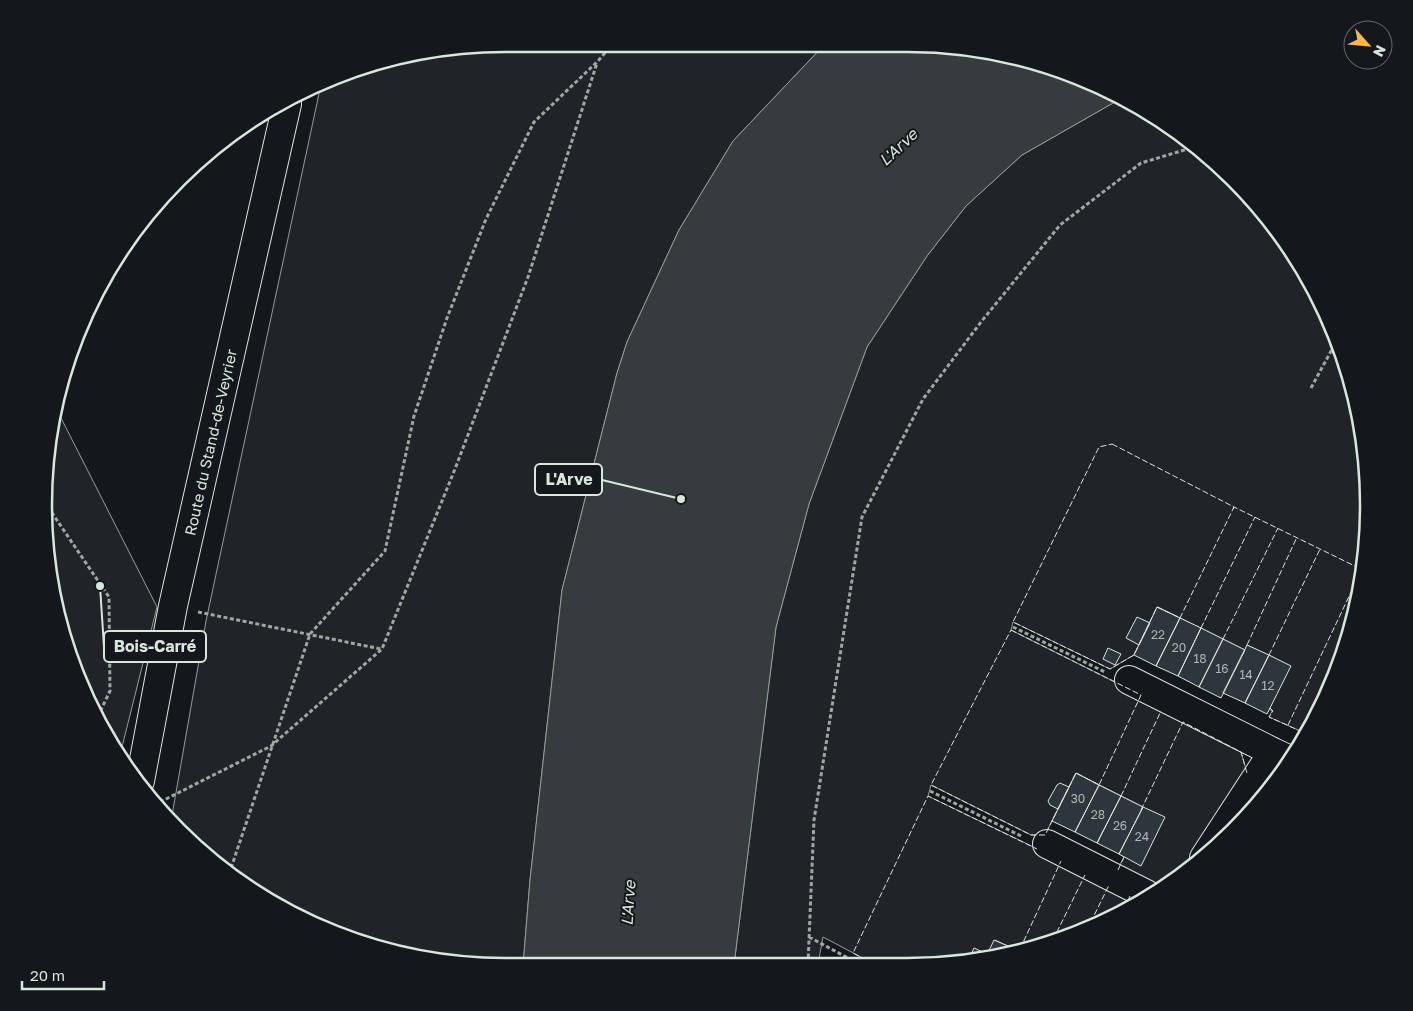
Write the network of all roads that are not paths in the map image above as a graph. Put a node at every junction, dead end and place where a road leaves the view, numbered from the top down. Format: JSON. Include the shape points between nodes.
{"nodes":[{"id":1,"x":286,"y":109,"type":"edge"},
{"id":2,"x":1129,"y":680,"type":"road end"},
{"id":3,"x":1282,"y":756,"type":"edge"},
{"id":4,"x":141,"y":774,"type":"edge"},
{"id":5,"x":1231,"y":823,"type":"edge"},
{"id":6,"x":1047,"y":844,"type":"road end"},
{"id":7,"x":1143,"y":892,"type":"edge"}],
"edges":[{"from":1,"to":4,"type":"main road","name":"Route du Stand-de-Veyrier","via":[[173,606]]},
{"from":2,"to":3,"type":"main road"},
{"from":3,"to":5,"type":"main road"},
{"from":6,"to":7,"type":"main road"}]}
